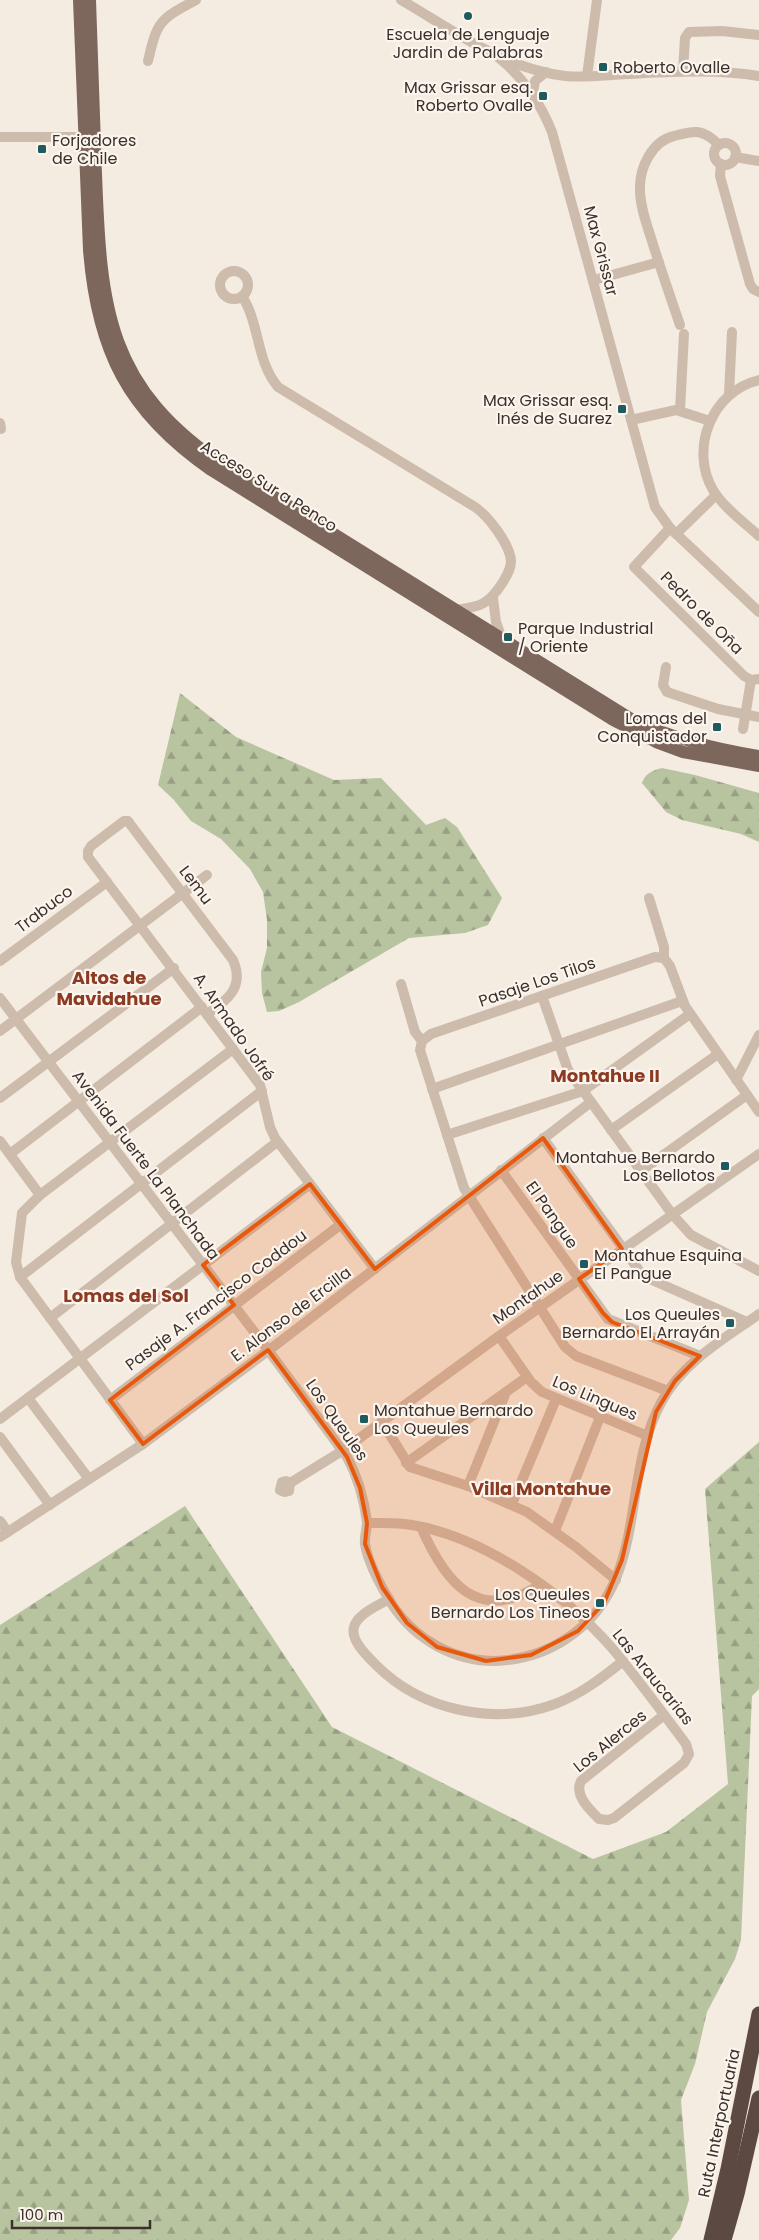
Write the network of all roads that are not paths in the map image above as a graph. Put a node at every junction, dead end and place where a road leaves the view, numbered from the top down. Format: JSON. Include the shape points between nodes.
{"nodes":[{"id":1,"x":79,"y":0,"type":"edge"},
{"id":2,"x":90,"y":0,"type":"edge"},
{"id":3,"x":196,"y":0,"type":"edge"},
{"id":4,"x":401,"y":0,"type":"edge"},
{"id":5,"x":597,"y":0,"type":"edge"},
{"id":6,"x":759,"y":35,"type":"edge"},
{"id":7,"x":498,"y":57,"type":"junction"},
{"id":8,"x":148,"y":61,"type":"dead end"},
{"id":9,"x":546,"y":72,"type":"junction"},
{"id":10,"x":683,"y":72,"type":"junction"},
{"id":11,"x":587,"y":76,"type":"junction"},
{"id":12,"x":759,"y":76,"type":"edge"},
{"id":13,"x":533,"y":94,"type":"junction"},
{"id":14,"x":0,"y":137,"type":"edge"},
{"id":15,"x":84,"y":137,"type":"junction"},
{"id":16,"x":718,"y":145,"type":"junction"},
{"id":17,"x":735,"y":157,"type":"junction"},
{"id":18,"x":759,"y":161,"type":"edge"},
{"id":19,"x":721,"y":164,"type":"junction"},
{"id":20,"x":658,"y":262,"type":"junction"},
{"id":21,"x":594,"y":280,"type":"junction"},
{"id":22,"x":759,"y":292,"type":"edge"},
{"id":23,"x":242,"y":296,"type":"dead end"},
{"id":24,"x":732,"y":332,"type":"dead end"},
{"id":25,"x":759,"y":380,"type":"edge"},
{"id":26,"x":729,"y":394,"type":"junction"},
{"id":27,"x":680,"y":410,"type":"junction"},
{"id":28,"x":631,"y":420,"type":"junction"},
{"id":29,"x":710,"y":421,"type":"junction"},
{"id":30,"x":716,"y":495,"type":"junction"},
{"id":31,"x":673,"y":531,"type":"junction"},
{"id":32,"x":759,"y":536,"type":"edge"},
{"id":33,"x":493,"y":598,"type":"junction"},
{"id":34,"x":455,"y":610,"type":"junction"},
{"id":35,"x":759,"y":612,"type":"edge"},
{"id":36,"x":502,"y":639,"type":"junction"},
{"id":37,"x":666,"y":666,"type":"dead end"},
{"id":38,"x":755,"y":680,"type":"edge"},
{"id":39,"x":745,"y":715,"type":"junction"},
{"id":40,"x":759,"y":717,"type":"edge"},
{"id":41,"x":743,"y":729,"type":"dead end"},
{"id":42,"x":759,"y":756,"type":"edge"},
{"id":43,"x":759,"y":766,"type":"edge"},
{"id":44,"x":88,"y":857,"type":"joint"},
{"id":45,"x":207,"y":876,"type":"dead end"},
{"id":46,"x":107,"y":882,"type":"junction"},
{"id":47,"x":183,"y":894,"type":"junction"},
{"id":48,"x":649,"y":898,"type":"dead end"},
{"id":49,"x":140,"y":926,"type":"junction"},
{"id":50,"x":664,"y":958,"type":"junction"},
{"id":51,"x":0,"y":961,"type":"edge"},
{"id":52,"x":174,"y":968,"type":"junction"},
{"id":53,"x":401,"y":984,"type":"dead end"},
{"id":54,"x":542,"y":996,"type":"junction"},
{"id":55,"x":0,"y":998,"type":"edge"},
{"id":56,"x":682,"y":1001,"type":"junction"},
{"id":57,"x":205,"y":1011,"type":"junction"},
{"id":58,"x":690,"y":1014,"type":"junction"},
{"id":59,"x":16,"y":1018,"type":"junction"},
{"id":60,"x":0,"y":1031,"type":"edge"},
{"id":61,"x":759,"y":1035,"type":"edge"},
{"id":62,"x":422,"y":1041,"type":"junction"},
{"id":63,"x":558,"y":1045,"type":"junction"},
{"id":64,"x":233,"y":1049,"type":"junction"},
{"id":65,"x":718,"y":1054,"type":"junction"},
{"id":66,"x":49,"y":1061,"type":"junction"},
{"id":67,"x":736,"y":1080,"type":"junction"},
{"id":68,"x":432,"y":1089,"type":"junction"},
{"id":69,"x":262,"y":1091,"type":"junction"},
{"id":70,"x":582,"y":1091,"type":"junction"},
{"id":71,"x":747,"y":1095,"type":"junction"},
{"id":72,"x":0,"y":1098,"type":"edge"},
{"id":73,"x":79,"y":1101,"type":"junction"},
{"id":74,"x":591,"y":1102,"type":"junction"},
{"id":75,"x":759,"y":1112,"type":"edge"},
{"id":76,"x":611,"y":1130,"type":"junction"},
{"id":77,"x":447,"y":1135,"type":"junction"},
{"id":78,"x":543,"y":1138,"type":"junction"},
{"id":79,"x":0,"y":1141,"type":"edge"},
{"id":80,"x":278,"y":1142,"type":"junction"},
{"id":81,"x":110,"y":1143,"type":"junction"},
{"id":82,"x":10,"y":1154,"type":"junction"},
{"id":83,"x":759,"y":1154,"type":"edge"},
{"id":84,"x":501,"y":1170,"type":"junction"},
{"id":85,"x":641,"y":1171,"type":"junction"},
{"id":86,"x":141,"y":1184,"type":"junction"},
{"id":87,"x":310,"y":1184,"type":"junction"},
{"id":88,"x":40,"y":1194,"type":"junction"},
{"id":89,"x":469,"y":1195,"type":"junction"},
{"id":90,"x":672,"y":1214,"type":"junction"},
{"id":91,"x":172,"y":1223,"type":"junction"},
{"id":92,"x":340,"y":1224,"type":"junction"},
{"id":93,"x":622,"y":1249,"type":"junction"},
{"id":94,"x":204,"y":1265,"type":"junction"},
{"id":95,"x":375,"y":1269,"type":"junction"},
{"id":96,"x":759,"y":1271,"type":"edge"},
{"id":97,"x":20,"y":1277,"type":"junction"},
{"id":98,"x":579,"y":1279,"type":"junction"},
{"id":99,"x":234,"y":1306,"type":"junction"},
{"id":100,"x":540,"y":1306,"type":"junction"},
{"id":101,"x":759,"y":1314,"type":"edge"},
{"id":102,"x":50,"y":1318,"type":"junction"},
{"id":103,"x":747,"y":1322,"type":"junction"},
{"id":104,"x":499,"y":1336,"type":"junction"},
{"id":105,"x":268,"y":1350,"type":"junction"},
{"id":106,"x":700,"y":1356,"type":"junction"},
{"id":107,"x":79,"y":1359,"type":"junction"},
{"id":108,"x":527,"y":1377,"type":"junction"},
{"id":109,"x":668,"y":1390,"type":"junction"},
{"id":110,"x":506,"y":1392,"type":"junction"},
{"id":111,"x":28,"y":1398,"type":"junction"},
{"id":112,"x":556,"y":1399,"type":"junction"},
{"id":113,"x":110,"y":1400,"type":"junction"},
{"id":114,"x":600,"y":1417,"type":"junction"},
{"id":115,"x":0,"y":1419,"type":"edge"},
{"id":116,"x":382,"y":1422,"type":"junction"},
{"id":117,"x":648,"y":1436,"type":"junction"},
{"id":118,"x":0,"y":1437,"type":"edge"},
{"id":119,"x":143,"y":1444,"type":"junction"},
{"id":120,"x":342,"y":1451,"type":"junction"},
{"id":121,"x":406,"y":1463,"type":"junction"},
{"id":122,"x":89,"y":1479,"type":"junction"},
{"id":123,"x":290,"y":1483,"type":"dead end"},
{"id":124,"x":468,"y":1486,"type":"junction"},
{"id":125,"x":512,"y":1504,"type":"junction"},
{"id":126,"x":50,"y":1505,"type":"junction"},
{"id":127,"x":0,"y":1521,"type":"edge"},
{"id":128,"x":367,"y":1523,"type":"junction"},
{"id":129,"x":421,"y":1526,"type":"junction"},
{"id":130,"x":555,"y":1531,"type":"junction"},
{"id":131,"x":4,"y":1534,"type":"edge"},
{"id":132,"x":616,"y":1580,"type":"junction"},
{"id":133,"x":541,"y":1584,"type":"junction"},
{"id":134,"x":388,"y":1598,"type":"junction"},
{"id":135,"x":587,"y":1623,"type":"junction"},
{"id":136,"x":623,"y":1661,"type":"junction"},
{"id":137,"x":664,"y":1715,"type":"junction"},
{"id":138,"x":689,"y":1754,"type":"joint"},
{"id":139,"x":759,"y":2014,"type":"edge"},
{"id":140,"x":759,"y":2098,"type":"edge"},
{"id":141,"x":711,"y":2240,"type":"edge"},
{"id":142,"x":724,"y":2240,"type":"edge"}],
"edges":[{"from":1,"to":15,"type":"main road","name":"Acceso Sur a Penco"},
{"from":2,"to":34,"type":"main road","name":"Acceso Sur a Penco","via":[[101,269],[113,330],[136,381],[166,419],[215,460]]},
{"from":3,"to":8,"type":"street","via":[[161,22],[155,32]]},
{"from":4,"to":7,"type":"street"},
{"from":5,"to":11,"type":"street"},
{"from":6,"to":10,"type":"street","via":[[690,32],[685,38]]},
{"from":7,"to":9,"type":"street"},
{"from":7,"to":13,"type":"street","name":"Max Grissar"},
{"from":9,"to":11,"type":"street"},
{"from":9,"to":13,"type":"street","via":[[535,80]]},
{"from":10,"to":11,"type":"street"},
{"from":10,"to":12,"type":"street"},
{"from":13,"to":21,"type":"street","name":"Max Grissar","via":[[556,143]]},
{"from":14,"to":15,"type":"street"},
{"from":15,"to":43,"type":"main road","name":"Acceso Sur a Penco","via":[[88,250],[100,322],[114,362],[130,391],[149,418],[168,437],[227,480],[613,720],[683,752]]},
{"from":16,"to":17,"type":"street","via":[[731,145],[735,149]]},
{"from":16,"to":19,"type":"street","via":[[714,154],[715,160]]},
{"from":16,"to":20,"type":"street","via":[[708,134],[696,132],[668,138],[652,152],[643,170],[640,191]]},
{"from":17,"to":18,"type":"street"},
{"from":17,"to":19,"type":"street","via":[[730,164]]},
{"from":19,"to":22,"type":"street","via":[[720,176],[750,284]]},
{"from":20,"to":21,"type":"street"},
{"from":20,"to":27,"type":"street","via":[[682,330]]},
{"from":21,"to":28,"type":"street","name":"Max Grissar"},
{"from":23,"to":33,"type":"street","via":[[252,315],[267,370],[278,387],[488,518],[506,545],[511,560],[508,574]]},
{"from":24,"to":26,"type":"street"},
{"from":25,"to":26,"type":"street"},
{"from":26,"to":29,"type":"street"},
{"from":27,"to":28,"type":"street"},
{"from":27,"to":29,"type":"street"},
{"from":28,"to":31,"type":"street","name":"Max Grissar","via":[[653,500],[658,513]]},
{"from":29,"to":30,"type":"street","via":[[704,459]]},
{"from":30,"to":31,"type":"street"},
{"from":30,"to":32,"type":"street"},
{"from":31,"to":35,"type":"street","name":"Max Grissar"},
{"from":31,"to":38,"type":"street","name":"Pedro de Oña","via":[[634,567],[737,669]]},
{"from":33,"to":34,"type":"street","via":[[474,607]]},
{"from":33,"to":36,"type":"street"},
{"from":34,"to":36,"type":"main road","name":"Acceso Sur a Penco"},
{"from":36,"to":42,"type":"main road","name":"Acceso Sur a Penco","via":[[647,727],[698,745]]},
{"from":37,"to":39,"type":"street","via":[[663,685],[667,692],[698,704]]},
{"from":38,"to":39,"type":"street","name":"Pedro de Oña"},
{"from":39,"to":40,"type":"street"},
{"from":39,"to":41,"type":"street","name":"Pedro de Oña"},
{"from":44,"to":46,"type":"street","name":"A. Armado Jofré"},
{"from":44,"to":47,"type":"street","name":"Lemu","via":[[91,846],[128,821]]},
{"from":45,"to":47,"type":"street"},
{"from":46,"to":49,"type":"street","name":"A. Armado Jofré"},
{"from":46,"to":51,"type":"street","name":"Trabuco"},
{"from":47,"to":49,"type":"street"},
{"from":47,"to":57,"type":"street","name":"Lemu","via":[[235,965],[237,976],[231,996]]},
{"from":48,"to":50,"type":"street"},
{"from":49,"to":52,"type":"street","name":"A. Armado Jofré"},
{"from":49,"to":59,"type":"street"},
{"from":50,"to":54,"type":"street","name":"Pasaje Los Tilos","via":[[654,957]]},
{"from":50,"to":56,"type":"street"},
{"from":52,"to":57,"type":"street","name":"A. Armado Jofré"},
{"from":52,"to":66,"type":"street"},
{"from":53,"to":62,"type":"street","via":[[415,1032]]},
{"from":54,"to":62,"type":"street","name":"Pasaje Los Tilos","via":[[431,1034]]},
{"from":54,"to":63,"type":"street"},
{"from":55,"to":59,"type":"street","name":"Avenida Fuerte La Planchada"},
{"from":56,"to":58,"type":"street"},
{"from":56,"to":63,"type":"street"},
{"from":57,"to":64,"type":"street","name":"A. Armado Jofré"},
{"from":57,"to":73,"type":"street","name":"Lemu"},
{"from":58,"to":65,"type":"street"},
{"from":58,"to":70,"type":"street"},
{"from":59,"to":60,"type":"street"},
{"from":59,"to":66,"type":"street","name":"Avenida Fuerte La Planchada"},
{"from":61,"to":67,"type":"street"},
{"from":62,"to":68,"type":"street","via":[[420,1052]]},
{"from":63,"to":68,"type":"street"},
{"from":63,"to":70,"type":"street","via":[[568,1070]]},
{"from":64,"to":69,"type":"street","name":"A. Armado Jofré"},
{"from":64,"to":81,"type":"street"},
{"from":65,"to":67,"type":"street"},
{"from":65,"to":76,"type":"street"},
{"from":66,"to":72,"type":"street"},
{"from":66,"to":73,"type":"street","name":"Avenida Fuerte La Planchada"},
{"from":67,"to":71,"type":"street"},
{"from":68,"to":77,"type":"street"},
{"from":69,"to":80,"type":"street","name":"A. Armado Jofré","via":[[271,1131]]},
{"from":69,"to":86,"type":"street"},
{"from":70,"to":74,"type":"street"},
{"from":70,"to":77,"type":"street"},
{"from":71,"to":75,"type":"street"},
{"from":71,"to":85,"type":"street"},
{"from":73,"to":81,"type":"street","name":"Avenida Fuerte La Planchada"},
{"from":73,"to":82,"type":"street","name":"Lemu"},
{"from":74,"to":76,"type":"street"},
{"from":74,"to":78,"type":"street","name":"E. Alonso de Ercilla"},
{"from":76,"to":85,"type":"street"},
{"from":77,"to":89,"type":"street"},
{"from":78,"to":84,"type":"street","name":"E. Alonso de Ercilla"},
{"from":78,"to":93,"type":"street"},
{"from":79,"to":82,"type":"street"},
{"from":80,"to":87,"type":"street","name":"A. Armado Jofré"},
{"from":80,"to":91,"type":"street"},
{"from":81,"to":86,"type":"street","name":"Avenida Fuerte La Planchada"},
{"from":81,"to":88,"type":"street"},
{"from":82,"to":88,"type":"street"},
{"from":83,"to":90,"type":"street","name":"Montahue"},
{"from":84,"to":89,"type":"street","name":"E. Alonso de Ercilla"},
{"from":84,"to":98,"type":"street","name":"El Pangue"},
{"from":85,"to":90,"type":"street"},
{"from":86,"to":91,"type":"street","name":"Avenida Fuerte La Planchada"},
{"from":86,"to":97,"type":"street"},
{"from":87,"to":92,"type":"street","name":"A. Armado Jofré"},
{"from":87,"to":94,"type":"street"},
{"from":88,"to":97,"type":"street","via":[[22,1213],[16,1262]]},
{"from":89,"to":95,"type":"street","name":"E. Alonso de Ercilla"},
{"from":89,"to":100,"type":"street"},
{"from":90,"to":93,"type":"street","name":"Montahue"},
{"from":90,"to":96,"type":"street","via":[[691,1235]]},
{"from":91,"to":94,"type":"street","name":"Avenida Fuerte La Planchada"},
{"from":91,"to":102,"type":"street"},
{"from":92,"to":95,"type":"street","name":"A. Armado Jofré"},
{"from":92,"to":99,"type":"street","name":"Pasaje A. Francisco Coddou"},
{"from":93,"to":98,"type":"street","name":"Montahue"},
{"from":93,"to":103,"type":"street","via":[[647,1279]]},
{"from":94,"to":99,"type":"street","name":"Avenida Fuerte La Planchada"},
{"from":94,"to":107,"type":"street"},
{"from":95,"to":105,"type":"street","name":"E. Alonso de Ercilla"},
{"from":97,"to":102,"type":"street"},
{"from":98,"to":100,"type":"street","name":"Montahue"},
{"from":98,"to":106,"type":"street","name":"El Pangue","via":[[612,1322]]},
{"from":99,"to":105,"type":"street","name":"Avenida Fuerte La Planchada"},
{"from":99,"to":113,"type":"street","name":"Pasaje A. Francisco Coddou"},
{"from":100,"to":104,"type":"street","name":"Montahue"},
{"from":100,"to":109,"type":"street","via":[[570,1352]]},
{"from":101,"to":103,"type":"street","name":"Los Queules"},
{"from":102,"to":107,"type":"street"},
{"from":103,"to":106,"type":"street","name":"Los Queules"},
{"from":104,"to":108,"type":"street","name":"Los Lingues"},
{"from":104,"to":116,"type":"street","name":"Montahue"},
{"from":105,"to":119,"type":"street","name":"E. Alonso de Ercilla"},
{"from":105,"to":120,"type":"street","name":"Los Queules"},
{"from":106,"to":109,"type":"street","name":"Los Queules"},
{"from":107,"to":111,"type":"street"},
{"from":107,"to":113,"type":"street"},
{"from":108,"to":110,"type":"street"},
{"from":108,"to":112,"type":"street","name":"Los Lingues","via":[[542,1392]]},
{"from":109,"to":117,"type":"street","name":"Los Queules"},
{"from":110,"to":121,"type":"street"},
{"from":110,"to":124,"type":"street"},
{"from":111,"to":115,"type":"street"},
{"from":111,"to":122,"type":"street"},
{"from":112,"to":114,"type":"street","name":"Los Lingues"},
{"from":112,"to":125,"type":"street"},
{"from":113,"to":119,"type":"street"},
{"from":114,"to":117,"type":"street","name":"Los Lingues"},
{"from":114,"to":130,"type":"street"},
{"from":116,"to":120,"type":"street","name":"Montahue"},
{"from":116,"to":121,"type":"street"},
{"from":117,"to":132,"type":"street","name":"Los Queules"},
{"from":118,"to":126,"type":"street"},
{"from":119,"to":122,"type":"street","name":"E. Alonso de Ercilla"},
{"from":120,"to":123,"type":"street","name":"Montahue"},
{"from":120,"to":128,"type":"street","name":"Los Queules","via":[[357,1477]]},
{"from":121,"to":124,"type":"street","via":[[413,1469]]},
{"from":122,"to":126,"type":"street","name":"E. Alonso de Ercilla"},
{"from":124,"to":125,"type":"street"},
{"from":125,"to":130,"type":"street"},
{"from":126,"to":131,"type":"street","name":"E. Alonso de Ercilla"},
{"from":127,"to":131,"type":"street"},
{"from":128,"to":129,"type":"street","name":"Las Araucarias"},
{"from":128,"to":134,"type":"street","name":"Los Queules","via":[[365,1544]]},
{"from":129,"to":133,"type":"street","name":"Las Araucarias","via":[[478,1548]]},
{"from":129,"to":133,"type":"street","via":[[444,1572],[471,1595],[506,1600]]},
{"from":130,"to":132,"type":"street"},
{"from":132,"to":135,"type":"street","name":"Los Queules","via":[[604,1603]]},
{"from":133,"to":135,"type":"street","name":"Las Araucarias"},
{"from":134,"to":135,"type":"street","name":"Los Queules","via":[[407,1623],[432,1643],[456,1655],[476,1660],[506,1660],[538,1653],[561,1642]]},
{"from":134,"to":136,"type":"street","via":[[356,1621],[354,1636],[369,1657],[393,1680],[415,1694],[449,1707],[496,1714],[544,1708],[581,1692]]},
{"from":135,"to":136,"type":"street","name":"Las Araucarias"},
{"from":136,"to":137,"type":"street","name":"Las Araucarias"},
{"from":137,"to":138,"type":"street","name":"Las Araucarias","via":[[686,1744]]},
{"from":137,"to":138,"type":"street","name":"Los Alerces","via":[[583,1778],[578,1786],[581,1797],[599,1818],[611,1820],[684,1762]]},
{"from":139,"to":141,"type":"highway","name":"Ruta Interportuaria"},
{"from":140,"to":142,"type":"highway","name":"Ruta Interportuaria"}]}
